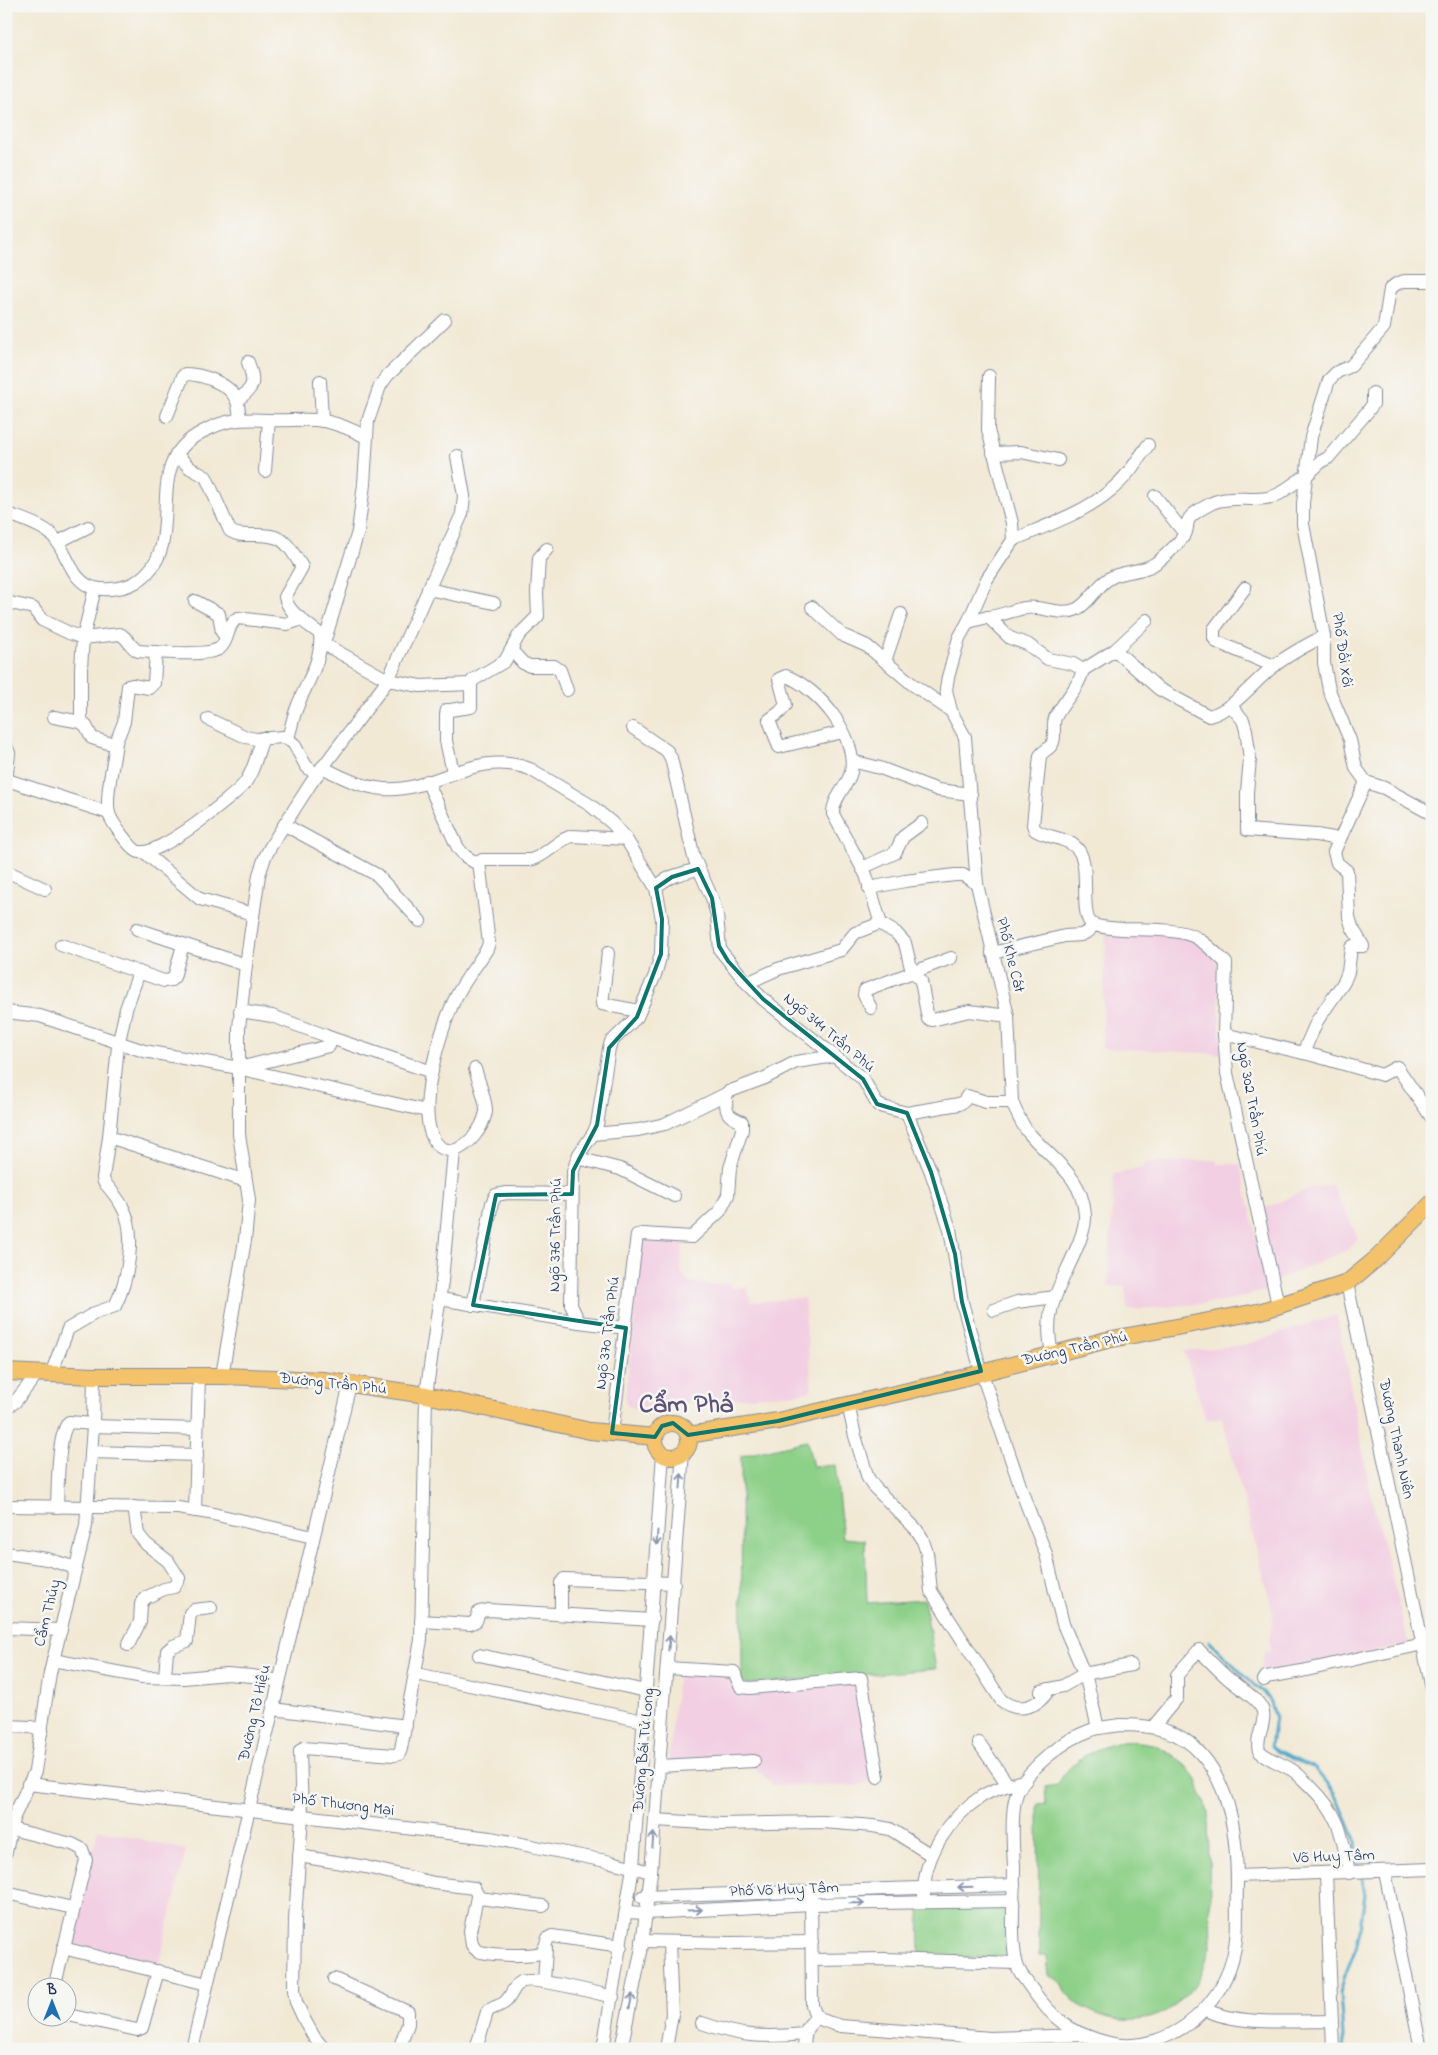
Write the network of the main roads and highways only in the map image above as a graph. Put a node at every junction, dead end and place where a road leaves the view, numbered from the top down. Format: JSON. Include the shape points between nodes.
{"nodes":[{"id":1,"x":1432,"y":1203,"type":"edge"},
{"id":2,"x":6,"y":1372,"type":"edge"},
{"id":3,"x":688,"y":1435,"type":"junction"},
{"id":4,"x":655,"y":1437,"type":"junction"}],
"edges":[{"from":1,"to":3,"type":"main road","name":"Đường Trần Phú","via":[[1347,1283],[1262,1311],[1108,1340],[778,1421]]},
{"from":2,"to":4,"type":"main road","name":"Đường Trần Phú","via":[[323,1380],[426,1395],[590,1431]]},
{"from":3,"to":4,"type":"main road","via":[[674,1423],[662,1426]]},
{"from":3,"to":4,"type":"main road","via":[[689,1442],[683,1452],[674,1457],[663,1454],[656,1446]]}]}
